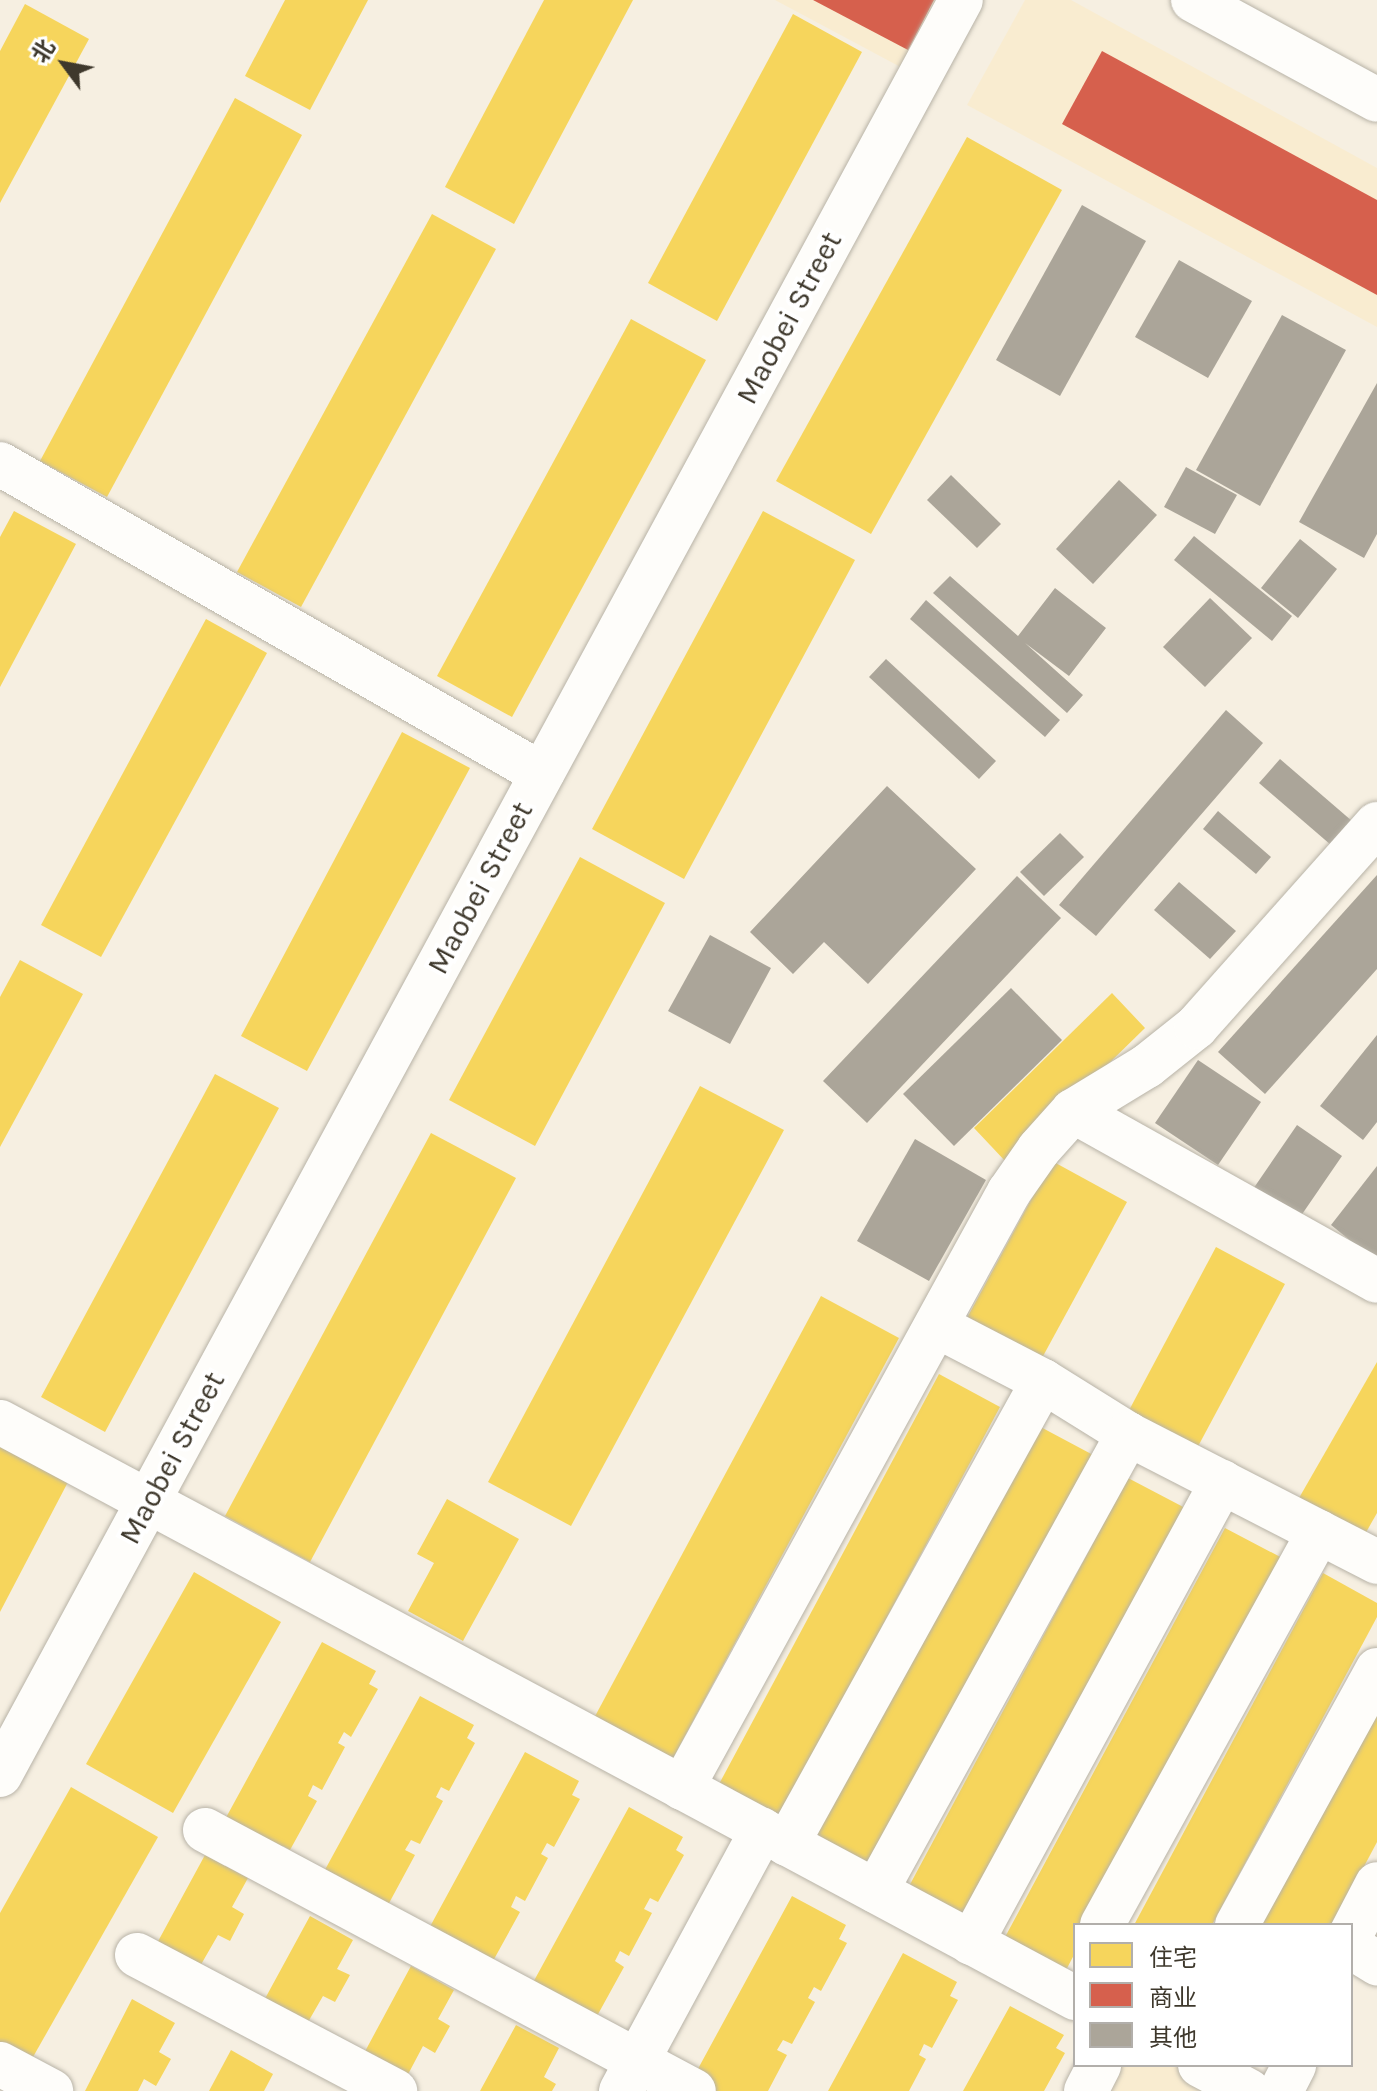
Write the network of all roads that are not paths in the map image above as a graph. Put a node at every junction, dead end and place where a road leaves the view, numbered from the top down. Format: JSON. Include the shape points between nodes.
{"nodes":[{"id":1,"x":961,"y":0,"type":"edge"},
{"id":2,"x":1193,"y":0,"type":"edge"},
{"id":3,"x":1377,"y":100,"type":"edge"},
{"id":4,"x":0,"y":464,"type":"edge"},
{"id":5,"x":542,"y":774,"type":"junction"},
{"id":6,"x":1377,"y":824,"type":"edge"},
{"id":7,"x":1073,"y":1111,"type":"junction"},
{"id":8,"x":1377,"y":1281,"type":"edge"},
{"id":9,"x":937,"y":1326,"type":"junction"},
{"id":10,"x":1043,"y":1381,"type":"junction"},
{"id":11,"x":0,"y":1422,"type":"edge"},
{"id":12,"x":1128,"y":1434,"type":"junction"},
{"id":13,"x":1222,"y":1482,"type":"junction"},
{"id":14,"x":148,"y":1501,"type":"junction"},
{"id":15,"x":1319,"y":1532,"type":"junction"},
{"id":16,"x":1377,"y":1562,"type":"edge"},
{"id":17,"x":1377,"y":1670,"type":"edge"},
{"id":18,"x":0,"y":1775,"type":"edge"},
{"id":19,"x":682,"y":1788,"type":"junction"},
{"id":20,"x":205,"y":1830,"type":"dead end"},
{"id":21,"x":774,"y":1837,"type":"junction"},
{"id":22,"x":1377,"y":1884,"type":"edge"},
{"id":23,"x":876,"y":1891,"type":"junction"},
{"id":24,"x":1103,"y":1923,"type":"edge"},
{"id":25,"x":1238,"y":1923,"type":"edge"},
{"id":26,"x":1353,"y":1930,"type":"edge"},
{"id":27,"x":971,"y":1943,"type":"junction"},
{"id":28,"x":1353,"y":1948,"type":"edge"},
{"id":29,"x":137,"y":1955,"type":"dead end"},
{"id":30,"x":1377,"y":1963,"type":"edge"},
{"id":31,"x":1071,"y":1988,"type":"edge"},
{"id":32,"x":0,"y":2064,"type":"edge"},
{"id":33,"x":1098,"y":2067,"type":"edge"},
{"id":34,"x":1204,"y":2067,"type":"edge"},
{"id":35,"x":1293,"y":2067,"type":"edge"},
{"id":36,"x":629,"y":2076,"type":"edge"},
{"id":37,"x":51,"y":2091,"type":"edge"},
{"id":38,"x":395,"y":2091,"type":"edge"},
{"id":39,"x":694,"y":2091,"type":"edge"},
{"id":40,"x":1086,"y":2091,"type":"edge"},
{"id":41,"x":1249,"y":2091,"type":"edge"},
{"id":42,"x":1281,"y":2091,"type":"edge"}],
"edges":[{"from":1,"to":5,"type":"street","name":"Maobei Street"},
{"from":2,"to":3,"type":"street"},
{"from":4,"to":5,"type":"street"},
{"from":5,"to":14,"type":"street","name":"Maobei Street"},
{"from":6,"to":7,"type":"street","via":[[1196,1027],[1147,1066]]},
{"from":7,"to":8,"type":"street"},
{"from":7,"to":9,"type":"street","via":[[1009,1192]]},
{"from":9,"to":10,"type":"street"},
{"from":9,"to":19,"type":"street"},
{"from":10,"to":12,"type":"street"},
{"from":10,"to":21,"type":"street"},
{"from":11,"to":14,"type":"street"},
{"from":12,"to":13,"type":"street"},
{"from":12,"to":23,"type":"street"},
{"from":13,"to":15,"type":"street"},
{"from":13,"to":27,"type":"street"},
{"from":14,"to":18,"type":"street","name":"Maobei Street"},
{"from":14,"to":19,"type":"street"},
{"from":15,"to":16,"type":"street"},
{"from":15,"to":24,"type":"street"},
{"from":17,"to":25,"type":"street"},
{"from":19,"to":21,"type":"street"},
{"from":20,"to":36,"type":"street"},
{"from":21,"to":23,"type":"street"},
{"from":21,"to":36,"type":"street"},
{"from":22,"to":26,"type":"street"},
{"from":23,"to":27,"type":"street"},
{"from":27,"to":31,"type":"street"},
{"from":28,"to":30,"type":"street"},
{"from":29,"to":38,"type":"street"},
{"from":32,"to":37,"type":"street"},
{"from":33,"to":40,"type":"street"},
{"from":34,"to":41,"type":"street"},
{"from":35,"to":42,"type":"street"},
{"from":36,"to":39,"type":"street"}]}
